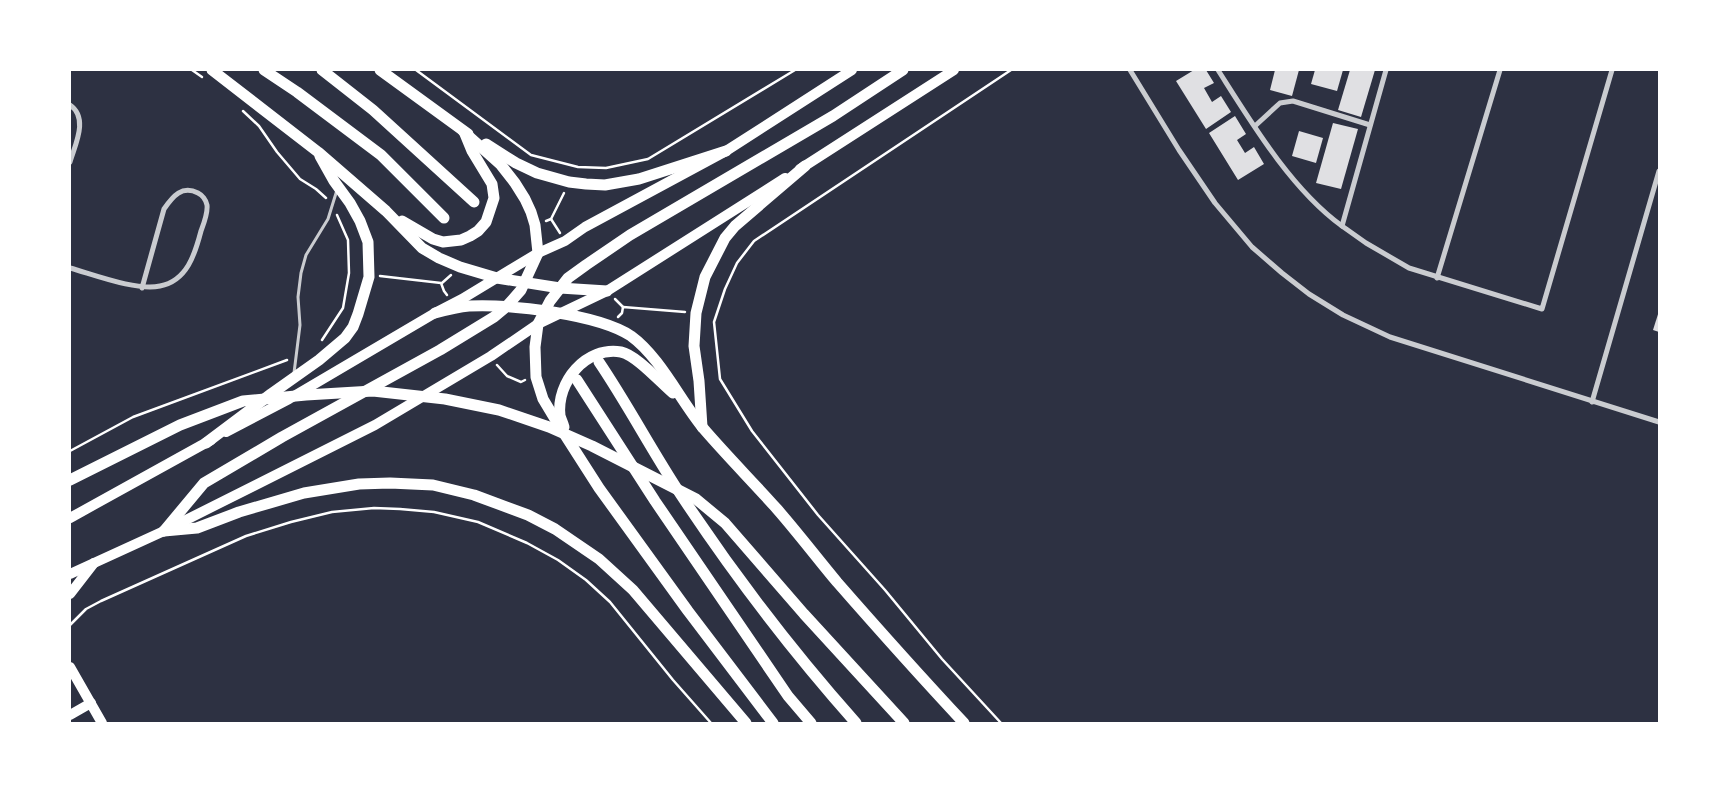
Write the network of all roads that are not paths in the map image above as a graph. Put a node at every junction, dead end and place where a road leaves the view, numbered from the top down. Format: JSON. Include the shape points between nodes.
{"nodes":[{"id":1,"x":264,"y":70,"type":"edge"},
{"id":2,"x":322,"y":70,"type":"edge"},
{"id":3,"x":380,"y":70,"type":"edge"},
{"id":4,"x":852,"y":70,"type":"edge"},
{"id":5,"x":903,"y":70,"type":"edge"},
{"id":6,"x":954,"y":70,"type":"edge"},
{"id":7,"x":1130,"y":70,"type":"edge"},
{"id":8,"x":1218,"y":70,"type":"edge"},
{"id":9,"x":1386,"y":70,"type":"edge"},
{"id":10,"x":1500,"y":70,"type":"edge"},
{"id":11,"x":1612,"y":70,"type":"edge"},
{"id":12,"x":208,"y":74,"type":"edge"},
{"id":13,"x":70,"y":105,"type":"edge"},
{"id":14,"x":1370,"y":125,"type":"junction"},
{"id":15,"x":1255,"y":126,"type":"junction"},
{"id":16,"x":463,"y":131,"type":"junction"},
{"id":17,"x":318,"y":152,"type":"junction"},
{"id":18,"x":726,"y":152,"type":"junction"},
{"id":19,"x":70,"y":162,"type":"edge"},
{"id":20,"x":804,"y":166,"type":"junction"},
{"id":21,"x":1659,"y":171,"type":"edge"},
{"id":22,"x":338,"y":187,"type":"junction"},
{"id":23,"x":474,"y":202,"type":"dead end"},
{"id":24,"x":386,"y":211,"type":"junction"},
{"id":25,"x":444,"y":218,"type":"dead end"},
{"id":26,"x":1342,"y":226,"type":"junction"},
{"id":27,"x":538,"y":253,"type":"junction"},
{"id":28,"x":70,"y":268,"type":"edge"},
{"id":29,"x":497,"y":278,"type":"junction"},
{"id":30,"x":1437,"y":278,"type":"junction"},
{"id":31,"x":525,"y":283,"type":"junction"},
{"id":32,"x":142,"y":288,"type":"junction"},
{"id":33,"x":560,"y":288,"type":"junction"},
{"id":34,"x":607,"y":291,"type":"junction"},
{"id":35,"x":506,"y":307,"type":"junction"},
{"id":36,"x":544,"y":310,"type":"junction"},
{"id":37,"x":435,"y":313,"type":"junction"},
{"id":38,"x":558,"y":313,"type":"junction"},
{"id":39,"x":538,"y":324,"type":"junction"},
{"id":40,"x":598,"y":362,"type":"dead end"},
{"id":41,"x":293,"y":378,"type":"junction"},
{"id":42,"x":577,"y":380,"type":"dead end"},
{"id":43,"x":684,"y":402,"type":"junction"},
{"id":44,"x":1592,"y":402,"type":"junction"},
{"id":45,"x":1659,"y":422,"type":"edge"},
{"id":46,"x":702,"y":426,"type":"junction"},
{"id":47,"x":206,"y":444,"type":"junction"},
{"id":48,"x":570,"y":444,"type":"junction"},
{"id":49,"x":70,"y":480,"type":"edge"},
{"id":50,"x":70,"y":518,"type":"edge"},
{"id":51,"x":164,"y":531,"type":"junction"},
{"id":52,"x":96,"y":561,"type":"junction"},
{"id":53,"x":70,"y":574,"type":"edge"},
{"id":54,"x":70,"y":594,"type":"edge"},
{"id":55,"x":70,"y":667,"type":"edge"},
{"id":56,"x":91,"y":703,"type":"junction"},
{"id":57,"x":70,"y":715,"type":"edge"},
{"id":58,"x":102,"y":723,"type":"edge"},
{"id":59,"x":746,"y":723,"type":"edge"},
{"id":60,"x":773,"y":723,"type":"edge"},
{"id":61,"x":811,"y":723,"type":"edge"},
{"id":62,"x":856,"y":723,"type":"edge"},
{"id":63,"x":904,"y":723,"type":"edge"},
{"id":64,"x":964,"y":723,"type":"edge"}],
"edges":[{"from":1,"to":25,"type":"highway","via":[[381,155]]},
{"from":2,"to":23,"type":"highway","via":[[372,110]]},
{"from":3,"to":16,"type":"highway"},
{"from":4,"to":18,"type":"main road"},
{"from":5,"to":33,"type":"highway","via":[[833,116],[630,235],[568,278]]},
{"from":6,"to":20,"type":"main road"},
{"from":7,"to":44,"type":"street","via":[[1215,203],[1252,247],[1310,294],[1343,315],[1390,337]]},
{"from":8,"to":15,"type":"street"},
{"from":9,"to":14,"type":"street"},
{"from":10,"to":30,"type":"street"},
{"from":11,"to":30,"type":"street","via":[[1542,309]]},
{"from":12,"to":17,"type":"highway"},
{"from":13,"to":19,"type":"street","via":[[79,114],[80,121]]},
{"from":14,"to":15,"type":"street","via":[[1293,101],[1280,103]]},
{"from":14,"to":26,"type":"street"},
{"from":15,"to":26,"type":"street","via":[[1298,185]]},
{"from":16,"to":18,"type":"highway","via":[[537,173],[569,182],[605,185],[639,179]]},
{"from":16,"to":24,"type":"highway","via":[[492,184],[494,198],[486,222],[478,231],[461,240],[433,240]]},
{"from":16,"to":27,"type":"highway","via":[[500,165],[525,198],[535,225]]},
{"from":17,"to":22,"type":"highway"},
{"from":17,"to":24,"type":"highway"},
{"from":18,"to":27,"type":"main road"},
{"from":20,"to":34,"type":"main road"},
{"from":20,"to":46,"type":"highway","via":[[725,238],[705,277],[696,313],[694,346]]},
{"from":21,"to":44,"type":"street"},
{"from":22,"to":41,"type":"lane","via":[[328,219],[306,256],[301,273],[298,297],[300,325]]},
{"from":22,"to":41,"type":"highway","via":[[360,221],[368,242],[369,275],[358,314],[345,338]]},
{"from":24,"to":29,"type":"highway","via":[[422,248],[460,268]]},
{"from":26,"to":30,"type":"street","via":[[1409,268]]},
{"from":27,"to":29,"type":"main road"},
{"from":27,"to":31,"type":"highway"},
{"from":28,"to":32,"type":"street"},
{"from":29,"to":31,"type":"highway"},
{"from":29,"to":37,"type":"main road"},
{"from":31,"to":33,"type":"highway"},
{"from":31,"to":35,"type":"highway"},
{"from":32,"to":32,"type":"street","via":[[168,284],[187,269],[206,215],[207,204],[202,196],[183,190],[164,209]]},
{"from":33,"to":34,"type":"highway"},
{"from":33,"to":36,"type":"highway"},
{"from":34,"to":38,"type":"main road"},
{"from":35,"to":36,"type":"highway"},
{"from":35,"to":37,"type":"highway","via":[[469,306]]},
{"from":35,"to":51,"type":"highway","via":[[440,350],[204,483]]},
{"from":36,"to":38,"type":"highway"},
{"from":36,"to":39,"type":"highway"},
{"from":37,"to":47,"type":"main road"},
{"from":38,"to":39,"type":"main road"},
{"from":38,"to":43,"type":"highway","via":[[619,329],[632,337],[648,352]]},
{"from":39,"to":48,"type":"highway","via":[[536,377],[543,399]]},
{"from":39,"to":51,"type":"main road","via":[[375,425]]},
{"from":40,"to":62,"type":"highway","via":[[734,572],[810,671]]},
{"from":41,"to":47,"type":"highway"},
{"from":42,"to":61,"type":"highway","via":[[665,516],[788,696]]},
{"from":43,"to":46,"type":"highway"},
{"from":43,"to":48,"type":"highway","via":[[637,360],[622,352],[590,357],[577,367],[565,385],[560,416]]},
{"from":44,"to":45,"type":"street"},
{"from":46,"to":64,"type":"highway"},
{"from":47,"to":50,"type":"main road"},
{"from":48,"to":60,"type":"highway","via":[[709,640]]},
{"from":49,"to":63,"type":"highway","via":[[180,424],[243,401],[373,391],[445,399],[499,410],[558,431],[696,499],[725,523]]},
{"from":51,"to":52,"type":"main road"},
{"from":51,"to":59,"type":"highway","via":[[197,528],[304,493],[359,484],[434,485],[474,494],[528,515],[599,559],[633,590]]},
{"from":52,"to":53,"type":"main road"},
{"from":52,"to":54,"type":"main road"},
{"from":55,"to":56,"type":"main road"},
{"from":56,"to":57,"type":"main road"},
{"from":56,"to":58,"type":"main road"}]}
